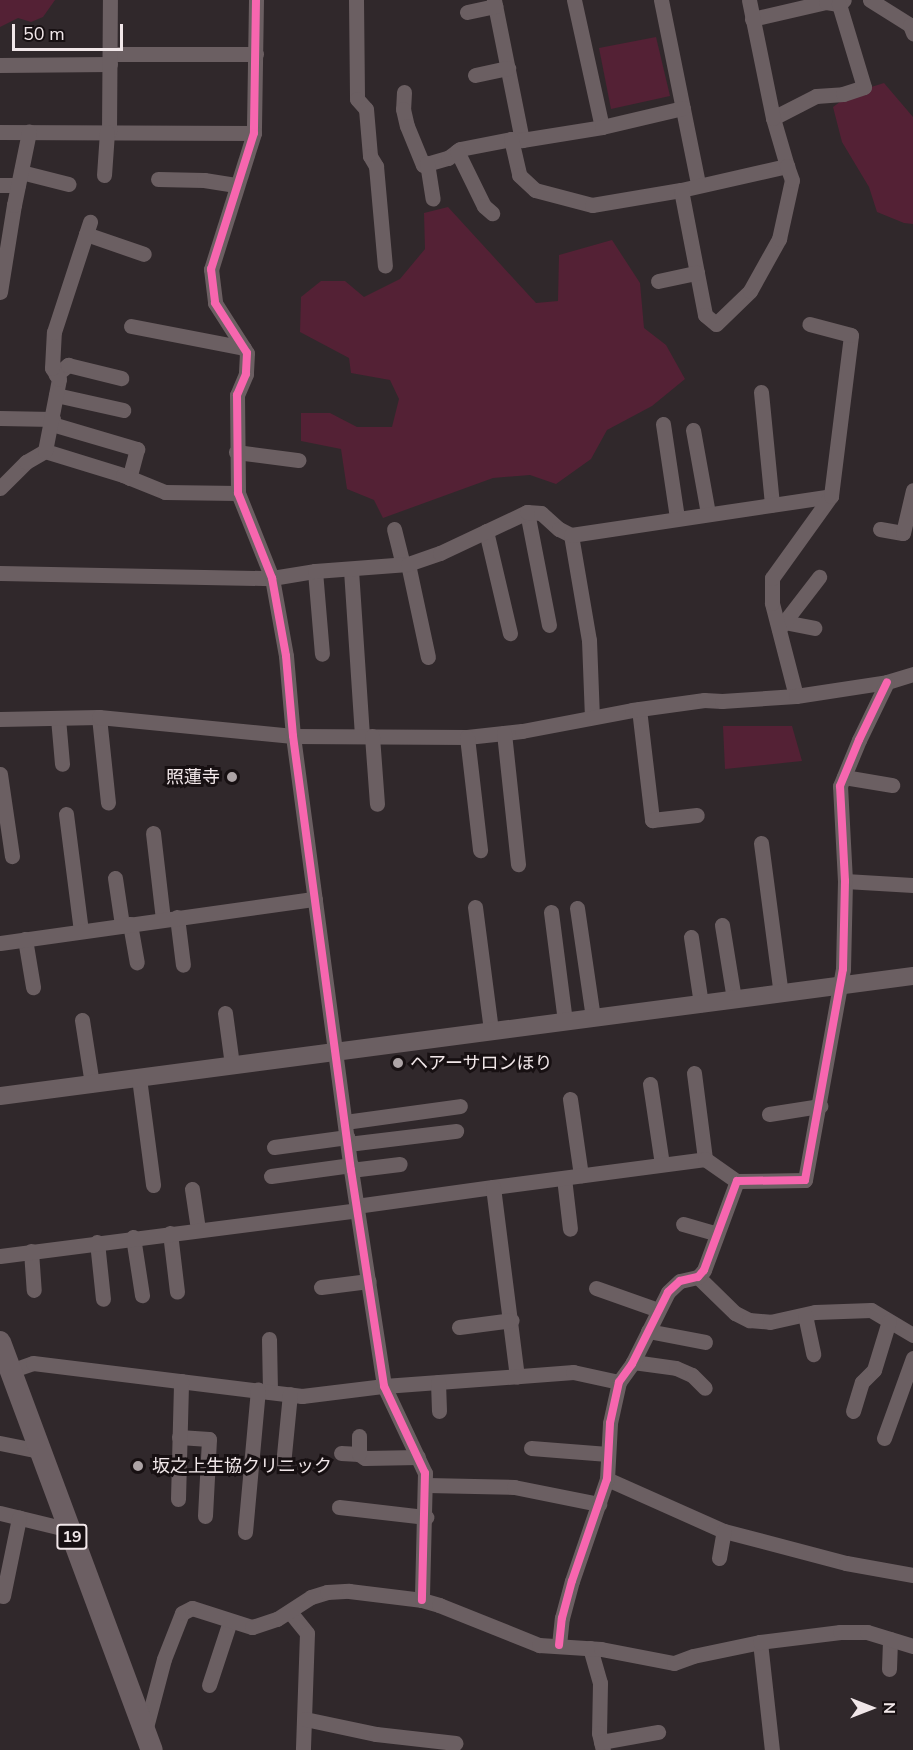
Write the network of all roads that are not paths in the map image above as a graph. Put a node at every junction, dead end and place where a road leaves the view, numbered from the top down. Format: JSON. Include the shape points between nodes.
{"nodes":[{"id":1,"x":110,"y":0,"type":"edge"},
{"id":2,"x":256,"y":0,"type":"edge"},
{"id":3,"x":356,"y":0,"type":"edge"},
{"id":4,"x":574,"y":0,"type":"edge"},
{"id":5,"x":661,"y":0,"type":"edge"},
{"id":6,"x":749,"y":0,"type":"edge"},
{"id":7,"x":870,"y":0,"type":"edge"},
{"id":8,"x":842,"y":2,"type":"edge"},
{"id":9,"x":494,"y":3,"type":"edge"},
{"id":10,"x":467,"y":12,"type":"dead end"},
{"id":11,"x":752,"y":19,"type":"junction"},
{"id":12,"x":913,"y":33,"type":"edge"},
{"id":13,"x":256,"y":54,"type":"junction"},
{"id":14,"x":110,"y":59,"type":"junction"},
{"id":15,"x":0,"y":65,"type":"edge"},
{"id":16,"x":508,"y":68,"type":"junction"},
{"id":17,"x":475,"y":75,"type":"dead end"},
{"id":18,"x":404,"y":92,"type":"dead end"},
{"id":19,"x":683,"y":108,"type":"junction"},
{"id":20,"x":773,"y":118,"type":"junction"},
{"id":21,"x":602,"y":127,"type":"junction"},
{"id":22,"x":0,"y":132,"type":"edge"},
{"id":23,"x":29,"y":132,"type":"junction"},
{"id":24,"x":108,"y":132,"type":"junction"},
{"id":25,"x":254,"y":133,"type":"junction"},
{"id":26,"x":517,"y":140,"type":"junction"},
{"id":27,"x":457,"y":151,"type":"junction"},
{"id":28,"x":427,"y":163,"type":"junction"},
{"id":29,"x":787,"y":166,"type":"junction"},
{"id":30,"x":104,"y":175,"type":"dead end"},
{"id":31,"x":19,"y":179,"type":"junction"},
{"id":32,"x":158,"y":179,"type":"dead end"},
{"id":33,"x":68,"y":184,"type":"dead end"},
{"id":34,"x":698,"y":184,"type":"junction"},
{"id":35,"x":0,"y":185,"type":"edge"},
{"id":36,"x":236,"y":185,"type":"junction"},
{"id":37,"x":681,"y":190,"type":"junction"},
{"id":38,"x":433,"y":199,"type":"dead end"},
{"id":39,"x":492,"y":213,"type":"dead end"},
{"id":40,"x":144,"y":254,"type":"dead end"},
{"id":41,"x":385,"y":267,"type":"dead end"},
{"id":42,"x":697,"y":273,"type":"junction"},
{"id":43,"x":658,"y":281,"type":"dead end"},
{"id":44,"x":0,"y":292,"type":"edge"},
{"id":45,"x":809,"y":324,"type":"dead end"},
{"id":46,"x":131,"y":326,"type":"dead end"},
{"id":47,"x":244,"y":348,"type":"junction"},
{"id":48,"x":56,"y":375,"type":"junction"},
{"id":49,"x":121,"y":378,"type":"dead end"},
{"id":50,"x":761,"y":392,"type":"dead end"},
{"id":51,"x":56,"y":395,"type":"junction"},
{"id":52,"x":123,"y":410,"type":"dead end"},
{"id":53,"x":0,"y":418,"type":"edge"},
{"id":54,"x":52,"y":422,"type":"junction"},
{"id":55,"x":663,"y":424,"type":"dead end"},
{"id":56,"x":693,"y":430,"type":"dead end"},
{"id":57,"x":45,"y":451,"type":"junction"},
{"id":58,"x":236,"y":452,"type":"junction"},
{"id":59,"x":298,"y":460,"type":"dead end"},
{"id":60,"x":129,"y":478,"type":"junction"},
{"id":61,"x":0,"y":488,"type":"edge"},
{"id":62,"x":913,"y":490,"type":"edge"},
{"id":63,"x":238,"y":493,"type":"junction"},
{"id":64,"x":831,"y":496,"type":"junction"},
{"id":65,"x":772,"y":504,"type":"junction"},
{"id":66,"x":527,"y":512,"type":"junction"},
{"id":67,"x":708,"y":513,"type":"junction"},
{"id":68,"x":676,"y":518,"type":"junction"},
{"id":69,"x":394,"y":528,"type":"dead end"},
{"id":70,"x":880,"y":529,"type":"dead end"},
{"id":71,"x":486,"y":531,"type":"junction"},
{"id":72,"x":571,"y":535,"type":"junction"},
{"id":73,"x":406,"y":564,"type":"junction"},
{"id":74,"x":351,"y":570,"type":"junction"},
{"id":75,"x":315,"y":571,"type":"junction"},
{"id":76,"x":0,"y":573,"type":"edge"},
{"id":77,"x":819,"y":577,"type":"dead end"},
{"id":78,"x":272,"y":578,"type":"junction"},
{"id":79,"x":549,"y":625,"type":"dead end"},
{"id":80,"x":782,"y":625,"type":"junction"},
{"id":81,"x":814,"y":628,"type":"dead end"},
{"id":82,"x":510,"y":633,"type":"dead end"},
{"id":83,"x":322,"y":654,"type":"dead end"},
{"id":84,"x":428,"y":657,"type":"dead end"},
{"id":85,"x":913,"y":674,"type":"edge"},
{"id":86,"x":887,"y":682,"type":"junction"},
{"id":87,"x":796,"y":696,"type":"junction"},
{"id":88,"x":639,"y":709,"type":"junction"},
{"id":89,"x":99,"y":717,"type":"junction"},
{"id":90,"x":592,"y":717,"type":"junction"},
{"id":91,"x":58,"y":718,"type":"junction"},
{"id":92,"x":0,"y":720,"type":"edge"},
{"id":93,"x":504,"y":733,"type":"junction"},
{"id":94,"x":293,"y":736,"type":"junction"},
{"id":95,"x":367,"y":736,"type":"junction"},
{"id":96,"x":467,"y":737,"type":"junction"},
{"id":97,"x":62,"y":764,"type":"dead end"},
{"id":98,"x":0,"y":774,"type":"edge"},
{"id":99,"x":844,"y":777,"type":"junction"},
{"id":100,"x":892,"y":785,"type":"dead end"},
{"id":101,"x":108,"y":803,"type":"dead end"},
{"id":102,"x":377,"y":804,"type":"dead end"},
{"id":103,"x":66,"y":814,"type":"dead end"},
{"id":104,"x":697,"y":815,"type":"dead end"},
{"id":105,"x":153,"y":833,"type":"dead end"},
{"id":106,"x":761,"y":843,"type":"dead end"},
{"id":107,"x":480,"y":850,"type":"dead end"},
{"id":108,"x":12,"y":856,"type":"dead end"},
{"id":109,"x":518,"y":864,"type":"dead end"},
{"id":110,"x":115,"y":878,"type":"dead end"},
{"id":111,"x":845,"y":881,"type":"junction"},
{"id":112,"x":913,"y":885,"type":"edge"},
{"id":113,"x":315,"y":899,"type":"junction"},
{"id":114,"x":475,"y":908,"type":"dead end"},
{"id":115,"x":577,"y":908,"type":"dead end"},
{"id":116,"x":551,"y":912,"type":"dead end"},
{"id":117,"x":170,"y":918,"type":"junction"},
{"id":118,"x":126,"y":924,"type":"junction"},
{"id":119,"x":722,"y":925,"type":"dead end"},
{"id":120,"x":81,"y":931,"type":"junction"},
{"id":121,"x":691,"y":937,"type":"dead end"},
{"id":122,"x":25,"y":939,"type":"junction"},
{"id":123,"x":0,"y":942,"type":"edge"},
{"id":124,"x":137,"y":962,"type":"dead end"},
{"id":125,"x":183,"y":965,"type":"dead end"},
{"id":126,"x":913,"y":976,"type":"edge"},
{"id":127,"x":840,"y":986,"type":"junction"},
{"id":128,"x":33,"y":987,"type":"dead end"},
{"id":129,"x":781,"y":994,"type":"junction"},
{"id":130,"x":734,"y":999,"type":"junction"},
{"id":131,"x":701,"y":1004,"type":"junction"},
{"id":132,"x":225,"y":1013,"type":"dead end"},
{"id":133,"x":593,"y":1018,"type":"junction"},
{"id":134,"x":82,"y":1020,"type":"dead end"},
{"id":135,"x":566,"y":1022,"type":"junction"},
{"id":136,"x":491,"y":1031,"type":"junction"},
{"id":137,"x":335,"y":1052,"type":"junction"},
{"id":138,"x":232,"y":1065,"type":"junction"},
{"id":139,"x":694,"y":1073,"type":"dead end"},
{"id":140,"x":139,"y":1077,"type":"junction"},
{"id":141,"x":92,"y":1084,"type":"junction"},
{"id":142,"x":650,"y":1084,"type":"dead end"},
{"id":143,"x":0,"y":1096,"type":"edge"},
{"id":144,"x":570,"y":1099,"type":"dead end"},
{"id":145,"x":460,"y":1106,"type":"dead end"},
{"id":146,"x":820,"y":1106,"type":"junction"},
{"id":147,"x":769,"y":1114,"type":"dead end"},
{"id":148,"x":456,"y":1131,"type":"dead end"},
{"id":149,"x":346,"y":1134,"type":"junction"},
{"id":150,"x":274,"y":1147,"type":"dead end"},
{"id":151,"x":705,"y":1158,"type":"junction"},
{"id":152,"x":400,"y":1164,"type":"dead end"},
{"id":153,"x":662,"y":1164,"type":"junction"},
{"id":154,"x":351,"y":1168,"type":"junction"},
{"id":155,"x":581,"y":1175,"type":"junction"},
{"id":156,"x":271,"y":1176,"type":"dead end"},
{"id":157,"x":564,"y":1178,"type":"junction"},
{"id":158,"x":737,"y":1181,"type":"junction"},
{"id":159,"x":153,"y":1185,"type":"dead end"},
{"id":160,"x":493,"y":1187,"type":"junction"},
{"id":161,"x":192,"y":1189,"type":"dead end"},
{"id":162,"x":356,"y":1208,"type":"junction"},
{"id":163,"x":683,"y":1224,"type":"dead end"},
{"id":164,"x":198,"y":1229,"type":"junction"},
{"id":165,"x":570,"y":1229,"type":"dead end"},
{"id":166,"x":170,"y":1233,"type":"junction"},
{"id":167,"x":717,"y":1234,"type":"junction"},
{"id":168,"x":134,"y":1237,"type":"junction"},
{"id":169,"x":97,"y":1242,"type":"junction"},
{"id":170,"x":31,"y":1251,"type":"junction"},
{"id":171,"x":0,"y":1256,"type":"edge"},
{"id":172,"x":698,"y":1277,"type":"junction"},
{"id":173,"x":369,"y":1281,"type":"junction"},
{"id":174,"x":321,"y":1287,"type":"dead end"},
{"id":175,"x":596,"y":1288,"type":"dead end"},
{"id":176,"x":34,"y":1290,"type":"dead end"},
{"id":177,"x":177,"y":1292,"type":"dead end"},
{"id":178,"x":142,"y":1295,"type":"dead end"},
{"id":179,"x":103,"y":1299,"type":"dead end"},
{"id":180,"x":658,"y":1310,"type":"junction"},
{"id":181,"x":805,"y":1315,"type":"junction"},
{"id":182,"x":512,"y":1320,"type":"junction"},
{"id":183,"x":889,"y":1321,"type":"junction"},
{"id":184,"x":459,"y":1327,"type":"dead end"},
{"id":185,"x":648,"y":1331,"type":"junction"},
{"id":186,"x":913,"y":1335,"type":"edge"},
{"id":187,"x":269,"y":1339,"type":"dead end"},
{"id":188,"x":0,"y":1342,"type":"edge"},
{"id":189,"x":705,"y":1342,"type":"dead end"},
{"id":190,"x":813,"y":1354,"type":"dead end"},
{"id":191,"x":913,"y":1358,"type":"edge"},
{"id":192,"x":633,"y":1362,"type":"junction"},
{"id":193,"x":10,"y":1371,"type":"junction"},
{"id":194,"x":517,"y":1376,"type":"junction"},
{"id":195,"x":181,"y":1381,"type":"junction"},
{"id":196,"x":438,"y":1382,"type":"junction"},
{"id":197,"x":619,"y":1382,"type":"junction"},
{"id":198,"x":384,"y":1386,"type":"junction"},
{"id":199,"x":705,"y":1388,"type":"dead end"},
{"id":200,"x":264,"y":1391,"type":"junction"},
{"id":201,"x":290,"y":1394,"type":"junction"},
{"id":202,"x":439,"y":1411,"type":"dead end"},
{"id":203,"x":853,"y":1411,"type":"dead end"},
{"id":204,"x":359,"y":1436,"type":"dead end"},
{"id":205,"x":179,"y":1437,"type":"junction"},
{"id":206,"x":884,"y":1438,"type":"dead end"},
{"id":207,"x":0,"y":1443,"type":"edge"},
{"id":208,"x":531,"y":1448,"type":"dead end"},
{"id":209,"x":40,"y":1451,"type":"junction"},
{"id":210,"x":341,"y":1453,"type":"dead end"},
{"id":211,"x":359,"y":1454,"type":"junction"},
{"id":212,"x":608,"y":1454,"type":"junction"},
{"id":213,"x":418,"y":1457,"type":"junction"},
{"id":214,"x":283,"y":1465,"type":"dead end"},
{"id":215,"x":607,"y":1479,"type":"junction"},
{"id":216,"x":427,"y":1485,"type":"junction"},
{"id":217,"x":178,"y":1499,"type":"dead end"},
{"id":218,"x":600,"y":1504,"type":"junction"},
{"id":219,"x":339,"y":1507,"type":"dead end"},
{"id":220,"x":0,"y":1514,"type":"edge"},
{"id":221,"x":205,"y":1516,"type":"dead end"},
{"id":222,"x":426,"y":1517,"type":"junction"},
{"id":223,"x":19,"y":1518,"type":"junction"},
{"id":224,"x":70,"y":1530,"type":"junction"},
{"id":225,"x":724,"y":1531,"type":"junction"},
{"id":226,"x":244,"y":1532,"type":"dead end"},
{"id":227,"x":719,"y":1558,"type":"dead end"},
{"id":228,"x":913,"y":1575,"type":"edge"},
{"id":229,"x":3,"y":1596,"type":"dead end"},
{"id":230,"x":422,"y":1600,"type":"junction"},
{"id":231,"x":290,"y":1612,"type":"junction"},
{"id":232,"x":230,"y":1621,"type":"junction"},
{"id":233,"x":890,"y":1639,"type":"junction"},
{"id":234,"x":760,"y":1642,"type":"junction"},
{"id":235,"x":558,"y":1645,"type":"junction"},
{"id":236,"x":913,"y":1646,"type":"edge"},
{"id":237,"x":590,"y":1648,"type":"junction"},
{"id":238,"x":889,"y":1670,"type":"dead end"},
{"id":239,"x":208,"y":1685,"type":"dead end"},
{"id":240,"x":305,"y":1719,"type":"junction"},
{"id":241,"x":658,"y":1732,"type":"dead end"},
{"id":242,"x":149,"y":1741,"type":"edge"},
{"id":243,"x":455,"y":1743,"type":"dead end"},
{"id":244,"x":602,"y":1746,"type":"edge"},
{"id":245,"x":303,"y":1750,"type":"edge"},
{"id":246,"x":771,"y":1750,"type":"edge"}],
"edges":[{"from":1,"to":14,"type":"street"},
{"from":2,"to":13,"type":"street"},
{"from":3,"to":41,"type":"street","via":[[357,99],[366,109],[370,156],[376,166]]},
{"from":4,"to":21,"type":"street"},
{"from":5,"to":19,"type":"street"},
{"from":6,"to":11,"type":"street"},
{"from":7,"to":12,"type":"street","via":[[910,25]]},
{"from":8,"to":11,"type":"street"},
{"from":8,"to":20,"type":"street","via":[[864,87],[843,94],[816,96]]},
{"from":9,"to":10,"type":"street"},
{"from":9,"to":16,"type":"street"},
{"from":11,"to":20,"type":"street"},
{"from":13,"to":14,"type":"street"},
{"from":13,"to":25,"type":"street"},
{"from":14,"to":15,"type":"street"},
{"from":14,"to":24,"type":"street"},
{"from":16,"to":17,"type":"street"},
{"from":16,"to":26,"type":"street"},
{"from":18,"to":28,"type":"street","via":[[403,108],[413,145],[423,165]]},
{"from":19,"to":21,"type":"street"},
{"from":19,"to":34,"type":"street"},
{"from":20,"to":29,"type":"street"},
{"from":21,"to":26,"type":"street"},
{"from":22,"to":23,"type":"street"},
{"from":23,"to":24,"type":"street"},
{"from":23,"to":31,"type":"street"},
{"from":24,"to":25,"type":"street"},
{"from":24,"to":30,"type":"street"},
{"from":25,"to":36,"type":"street"},
{"from":26,"to":27,"type":"street"},
{"from":26,"to":37,"type":"street","via":[[519,175],[535,190],[592,205]]},
{"from":27,"to":28,"type":"street","via":[[448,158]]},
{"from":27,"to":39,"type":"street","via":[[484,206]]},
{"from":28,"to":38,"type":"street"},
{"from":29,"to":34,"type":"street"},
{"from":29,"to":42,"type":"street","via":[[792,180],[779,239],[750,291],[716,324],[705,315]]},
{"from":31,"to":33,"type":"street"},
{"from":31,"to":35,"type":"street"},
{"from":31,"to":44,"type":"street"},
{"from":32,"to":36,"type":"street"},
{"from":34,"to":37,"type":"street"},
{"from":36,"to":47,"type":"street","via":[[211,269],[215,303]]},
{"from":37,"to":42,"type":"street"},
{"from":40,"to":48,"type":"street","via":[[88,228],[54,332],[52,368]]},
{"from":42,"to":43,"type":"street"},
{"from":45,"to":64,"type":"street","via":[[850,335]]},
{"from":46,"to":47,"type":"street"},
{"from":47,"to":58,"type":"street","via":[[246,374],[237,395]]},
{"from":48,"to":49,"type":"street","via":[[68,365]]},
{"from":48,"to":51,"type":"street"},
{"from":50,"to":65,"type":"street"},
{"from":51,"to":52,"type":"street"},
{"from":51,"to":54,"type":"street"},
{"from":53,"to":54,"type":"street"},
{"from":54,"to":57,"type":"street"},
{"from":54,"to":60,"type":"street","via":[[137,449]]},
{"from":55,"to":68,"type":"street"},
{"from":56,"to":67,"type":"street"},
{"from":57,"to":60,"type":"street"},
{"from":57,"to":61,"type":"street","via":[[26,462]]},
{"from":58,"to":59,"type":"street"},
{"from":58,"to":63,"type":"street"},
{"from":60,"to":63,"type":"street","via":[[165,492]]},
{"from":62,"to":70,"type":"street","via":[[903,533]]},
{"from":63,"to":78,"type":"street"},
{"from":64,"to":65,"type":"street"},
{"from":64,"to":80,"type":"street","via":[[772,578],[772,603]]},
{"from":65,"to":67,"type":"street"},
{"from":66,"to":71,"type":"street"},
{"from":66,"to":72,"type":"street","via":[[542,513]]},
{"from":66,"to":79,"type":"street","via":[[550,593]]},
{"from":67,"to":68,"type":"street"},
{"from":68,"to":72,"type":"street"},
{"from":69,"to":73,"type":"street"},
{"from":71,"to":73,"type":"street"},
{"from":71,"to":82,"type":"street"},
{"from":72,"to":90,"type":"street","via":[[589,640]]},
{"from":73,"to":74,"type":"street"},
{"from":73,"to":84,"type":"street"},
{"from":74,"to":75,"type":"street"},
{"from":74,"to":95,"type":"street"},
{"from":75,"to":78,"type":"street"},
{"from":75,"to":83,"type":"street"},
{"from":76,"to":78,"type":"street"},
{"from":77,"to":80,"type":"street"},
{"from":78,"to":94,"type":"street","via":[[286,656]]},
{"from":80,"to":81,"type":"street"},
{"from":80,"to":87,"type":"street"},
{"from":85,"to":86,"type":"street"},
{"from":86,"to":87,"type":"street"},
{"from":86,"to":99,"type":"street"},
{"from":87,"to":88,"type":"street","via":[[704,700]]},
{"from":88,"to":90,"type":"street"},
{"from":88,"to":104,"type":"street","via":[[652,820]]},
{"from":89,"to":91,"type":"street"},
{"from":89,"to":94,"type":"street"},
{"from":89,"to":101,"type":"street"},
{"from":90,"to":93,"type":"street"},
{"from":91,"to":92,"type":"street"},
{"from":91,"to":97,"type":"street"},
{"from":93,"to":96,"type":"street"},
{"from":93,"to":109,"type":"street"},
{"from":94,"to":95,"type":"street"},
{"from":94,"to":113,"type":"street"},
{"from":95,"to":96,"type":"street"},
{"from":95,"to":102,"type":"street"},
{"from":96,"to":107,"type":"street"},
{"from":98,"to":108,"type":"street"},
{"from":99,"to":100,"type":"street"},
{"from":99,"to":111,"type":"street","via":[[840,786]]},
{"from":103,"to":120,"type":"street"},
{"from":105,"to":117,"type":"street"},
{"from":106,"to":129,"type":"street","via":[[773,891]]},
{"from":110,"to":118,"type":"street"},
{"from":111,"to":112,"type":"street"},
{"from":111,"to":127,"type":"street"},
{"from":113,"to":117,"type":"street"},
{"from":113,"to":137,"type":"street"},
{"from":114,"to":136,"type":"street"},
{"from":115,"to":133,"type":"street"},
{"from":116,"to":135,"type":"street"},
{"from":117,"to":118,"type":"street"},
{"from":117,"to":125,"type":"street"},
{"from":118,"to":120,"type":"street"},
{"from":118,"to":124,"type":"street"},
{"from":119,"to":130,"type":"street"},
{"from":120,"to":122,"type":"street"},
{"from":121,"to":131,"type":"street"},
{"from":122,"to":123,"type":"street"},
{"from":122,"to":128,"type":"street"},
{"from":126,"to":127,"type":"street"},
{"from":127,"to":129,"type":"street"},
{"from":127,"to":146,"type":"street"},
{"from":129,"to":130,"type":"street"},
{"from":130,"to":131,"type":"street"},
{"from":131,"to":133,"type":"street"},
{"from":132,"to":138,"type":"street"},
{"from":133,"to":135,"type":"street"},
{"from":134,"to":141,"type":"street"},
{"from":135,"to":136,"type":"street"},
{"from":136,"to":137,"type":"street"},
{"from":137,"to":138,"type":"street"},
{"from":137,"to":149,"type":"street"},
{"from":138,"to":140,"type":"street"},
{"from":139,"to":151,"type":"street"},
{"from":140,"to":141,"type":"street"},
{"from":140,"to":159,"type":"street"},
{"from":141,"to":143,"type":"street"},
{"from":142,"to":153,"type":"street"},
{"from":144,"to":155,"type":"street"},
{"from":145,"to":149,"type":"street"},
{"from":146,"to":147,"type":"street"},
{"from":146,"to":158,"type":"street","via":[[805,1180]]},
{"from":148,"to":149,"type":"street"},
{"from":149,"to":150,"type":"street"},
{"from":149,"to":154,"type":"street"},
{"from":151,"to":153,"type":"street"},
{"from":151,"to":158,"type":"street"},
{"from":152,"to":154,"type":"street"},
{"from":153,"to":155,"type":"street"},
{"from":154,"to":156,"type":"street"},
{"from":154,"to":162,"type":"street"},
{"from":155,"to":157,"type":"street"},
{"from":157,"to":160,"type":"street"},
{"from":157,"to":165,"type":"street"},
{"from":158,"to":167,"type":"street"},
{"from":160,"to":162,"type":"street"},
{"from":160,"to":182,"type":"street"},
{"from":161,"to":164,"type":"street"},
{"from":162,"to":164,"type":"street"},
{"from":162,"to":173,"type":"street"},
{"from":163,"to":167,"type":"street"},
{"from":164,"to":166,"type":"street"},
{"from":166,"to":168,"type":"street"},
{"from":166,"to":177,"type":"street"},
{"from":167,"to":172,"type":"street"},
{"from":168,"to":169,"type":"street"},
{"from":168,"to":178,"type":"street"},
{"from":169,"to":170,"type":"street"},
{"from":169,"to":179,"type":"street"},
{"from":170,"to":171,"type":"street"},
{"from":170,"to":176,"type":"street"},
{"from":172,"to":180,"type":"street","via":[[680,1281]]},
{"from":172,"to":181,"type":"street","via":[[735,1313],[749,1320],[770,1322]]},
{"from":173,"to":174,"type":"street"},
{"from":173,"to":198,"type":"street"},
{"from":175,"to":180,"type":"street"},
{"from":180,"to":185,"type":"street"},
{"from":181,"to":183,"type":"street","via":[[871,1310]]},
{"from":181,"to":190,"type":"street"},
{"from":182,"to":184,"type":"street"},
{"from":182,"to":194,"type":"street"},
{"from":183,"to":186,"type":"street"},
{"from":183,"to":203,"type":"street","via":[[874,1370],[862,1382]]},
{"from":185,"to":189,"type":"street"},
{"from":185,"to":192,"type":"street"},
{"from":187,"to":200,"type":"street"},
{"from":188,"to":193,"type":"main road","number":"19"},
{"from":191,"to":206,"type":"street"},
{"from":192,"to":197,"type":"street"},
{"from":192,"to":199,"type":"street","via":[[676,1368],[692,1375]]},
{"from":193,"to":195,"type":"street","via":[[33,1363]]},
{"from":193,"to":209,"type":"main road","number":"19"},
{"from":194,"to":196,"type":"street"},
{"from":194,"to":197,"type":"street","via":[[573,1372]]},
{"from":195,"to":200,"type":"street"},
{"from":195,"to":205,"type":"street"},
{"from":196,"to":198,"type":"street"},
{"from":196,"to":202,"type":"street"},
{"from":197,"to":212,"type":"street"},
{"from":198,"to":201,"type":"street","via":[[353,1392]]},
{"from":198,"to":213,"type":"street"},
{"from":200,"to":201,"type":"street"},
{"from":200,"to":226,"type":"street"},
{"from":201,"to":214,"type":"street"},
{"from":204,"to":211,"type":"street"},
{"from":205,"to":217,"type":"street"},
{"from":205,"to":221,"type":"street","via":[[209,1439]]},
{"from":207,"to":209,"type":"street"},
{"from":208,"to":212,"type":"street"},
{"from":209,"to":224,"type":"main road","number":"19"},
{"from":210,"to":211,"type":"street"},
{"from":211,"to":213,"type":"street","via":[[365,1458]]},
{"from":212,"to":215,"type":"street"},
{"from":213,"to":216,"type":"street"},
{"from":215,"to":218,"type":"street"},
{"from":215,"to":225,"type":"street"},
{"from":216,"to":218,"type":"street","via":[[514,1487]]},
{"from":216,"to":222,"type":"street"},
{"from":218,"to":235,"type":"street","via":[[572,1581]]},
{"from":219,"to":222,"type":"street"},
{"from":220,"to":223,"type":"street"},
{"from":222,"to":230,"type":"street"},
{"from":223,"to":224,"type":"street"},
{"from":223,"to":229,"type":"street"},
{"from":224,"to":242,"type":"main road","number":"19"},
{"from":225,"to":227,"type":"street"},
{"from":225,"to":228,"type":"street","via":[[846,1563]]},
{"from":230,"to":231,"type":"street","via":[[327,1592],[311,1597]]},
{"from":230,"to":235,"type":"street","via":[[539,1645]]},
{"from":231,"to":232,"type":"street","via":[[252,1626]]},
{"from":231,"to":240,"type":"street","via":[[308,1633]]},
{"from":232,"to":239,"type":"street"},
{"from":232,"to":242,"type":"street","via":[[192,1608],[182,1612],[164,1659]]},
{"from":233,"to":234,"type":"street","via":[[867,1632],[840,1632]]},
{"from":233,"to":236,"type":"street"},
{"from":233,"to":238,"type":"street"},
{"from":234,"to":237,"type":"street","via":[[674,1663]]},
{"from":234,"to":246,"type":"street"},
{"from":235,"to":237,"type":"street"},
{"from":237,"to":244,"type":"street","via":[[600,1683]]},
{"from":240,"to":243,"type":"street","via":[[376,1734]]},
{"from":240,"to":245,"type":"street"},
{"from":241,"to":244,"type":"street"}]}
